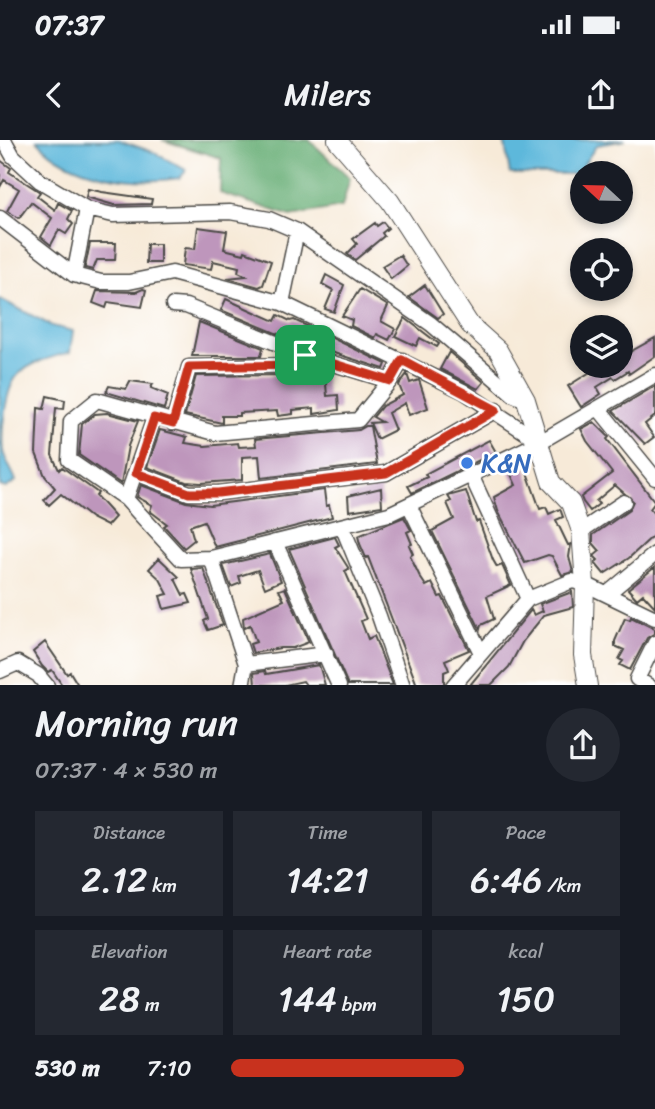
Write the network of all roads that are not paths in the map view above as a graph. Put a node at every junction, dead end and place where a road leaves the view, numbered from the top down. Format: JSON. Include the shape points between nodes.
{"nodes":[{"id":1,"x":4,"y":140,"type":"edge"},
{"id":2,"x":337,"y":140,"type":"edge"},
{"id":3,"x":87,"y":209,"type":"junction"},
{"id":4,"x":0,"y":218,"type":"edge"},
{"id":5,"x":297,"y":231,"type":"junction"},
{"id":6,"x":74,"y":275,"type":"junction"},
{"id":7,"x":282,"y":303,"type":"junction"},
{"id":8,"x":173,"y":306,"type":"dead end"},
{"id":9,"x":305,"y":355,"type":"junction"},
{"id":10,"x":402,"y":360,"type":"junction"},
{"id":11,"x":655,"y":375,"type":"edge"},
{"id":12,"x":390,"y":381,"type":"junction"},
{"id":13,"x":526,"y":400,"type":"junction"},
{"id":14,"x":599,"y":409,"type":"junction"},
{"id":15,"x":496,"y":410,"type":"junction"},
{"id":16,"x":154,"y":418,"type":"junction"},
{"id":17,"x":173,"y":423,"type":"junction"},
{"id":18,"x":540,"y":442,"type":"junction"},
{"id":19,"x":136,"y":473,"type":"junction"},
{"id":20,"x":471,"y":475,"type":"junction"},
{"id":21,"x":655,"y":478,"type":"edge"},
{"id":22,"x":126,"y":499,"type":"junction"},
{"id":23,"x":624,"y":502,"type":"dead end"},
{"id":24,"x":409,"y":505,"type":"junction"},
{"id":25,"x":342,"y":526,"type":"junction"},
{"id":26,"x":581,"y":531,"type":"junction"},
{"id":27,"x":275,"y":542,"type":"junction"},
{"id":28,"x":655,"y":554,"type":"edge"},
{"id":29,"x":211,"y":558,"type":"junction"},
{"id":30,"x":585,"y":583,"type":"junction"},
{"id":31,"x":607,"y":594,"type":"junction"},
{"id":32,"x":528,"y":599,"type":"junction"},
{"id":33,"x":655,"y":618,"type":"edge"},
{"id":34,"x":655,"y":643,"type":"edge"},
{"id":35,"x":481,"y":653,"type":"junction"},
{"id":36,"x":326,"y":654,"type":"junction"},
{"id":37,"x":246,"y":664,"type":"junction"},
{"id":38,"x":0,"y":671,"type":"edge"},
{"id":39,"x":47,"y":685,"type":"edge"},
{"id":40,"x":242,"y":685,"type":"edge"},
{"id":41,"x":339,"y":685,"type":"edge"},
{"id":42,"x":403,"y":685,"type":"edge"},
{"id":43,"x":453,"y":685,"type":"edge"},
{"id":44,"x":588,"y":685,"type":"edge"},
{"id":45,"x":649,"y":685,"type":"edge"}],
"edges":[{"from":1,"to":3,"type":"street","via":[[13,156],[40,181]]},
{"from":2,"to":13,"type":"main road","via":[[390,201],[470,325],[498,350]]},
{"from":3,"to":5,"type":"street","via":[[113,215],[230,212],[269,219]]},
{"from":3,"to":6,"type":"street"},
{"from":4,"to":6,"type":"street"},
{"from":5,"to":7,"type":"street"},
{"from":5,"to":13,"type":"street","via":[[431,324],[514,395]]},
{"from":6,"to":7,"type":"street","via":[[101,282],[130,282],[172,273],[195,276]]},
{"from":7,"to":10,"type":"street"},
{"from":8,"to":9,"type":"street","via":[[186,306],[232,323]]},
{"from":9,"to":12,"type":"street"},
{"from":9,"to":17,"type":"street","via":[[293,365],[189,367]]},
{"from":10,"to":12,"type":"street"},
{"from":10,"to":15,"type":"street"},
{"from":11,"to":14,"type":"street"},
{"from":12,"to":17,"type":"street","via":[[358,420],[215,433]]},
{"from":13,"to":18,"type":"main road"},
{"from":14,"to":18,"type":"street"},
{"from":14,"to":21,"type":"street"},
{"from":15,"to":18,"type":"street"},
{"from":15,"to":19,"type":"street","via":[[386,473],[218,493],[189,493]]},
{"from":16,"to":17,"type":"street"},
{"from":16,"to":19,"type":"street"},
{"from":16,"to":22,"type":"street","via":[[97,400],[71,421],[69,460]]},
{"from":18,"to":20,"type":"street"},
{"from":18,"to":26,"type":"main road","via":[[551,482],[571,503]]},
{"from":19,"to":22,"type":"street"},
{"from":20,"to":24,"type":"street"},
{"from":20,"to":32,"type":"street"},
{"from":22,"to":29,"type":"street","via":[[181,559]]},
{"from":23,"to":26,"type":"street"},
{"from":24,"to":25,"type":"street"},
{"from":24,"to":35,"type":"street"},
{"from":25,"to":27,"type":"street"},
{"from":25,"to":42,"type":"street"},
{"from":26,"to":30,"type":"main road"},
{"from":27,"to":29,"type":"street"},
{"from":27,"to":36,"type":"street"},
{"from":28,"to":31,"type":"street"},
{"from":29,"to":37,"type":"street"},
{"from":30,"to":31,"type":"street"},
{"from":30,"to":32,"type":"street","via":[[572,581]]},
{"from":30,"to":44,"type":"main road","via":[[583,655]]},
{"from":31,"to":33,"type":"street"},
{"from":32,"to":35,"type":"street"},
{"from":34,"to":45,"type":"street","via":[[637,679]]},
{"from":35,"to":43,"type":"street"},
{"from":36,"to":37,"type":"street"},
{"from":36,"to":41,"type":"street"},
{"from":37,"to":40,"type":"street"},
{"from":38,"to":39,"type":"street","via":[[18,663]]}]}
